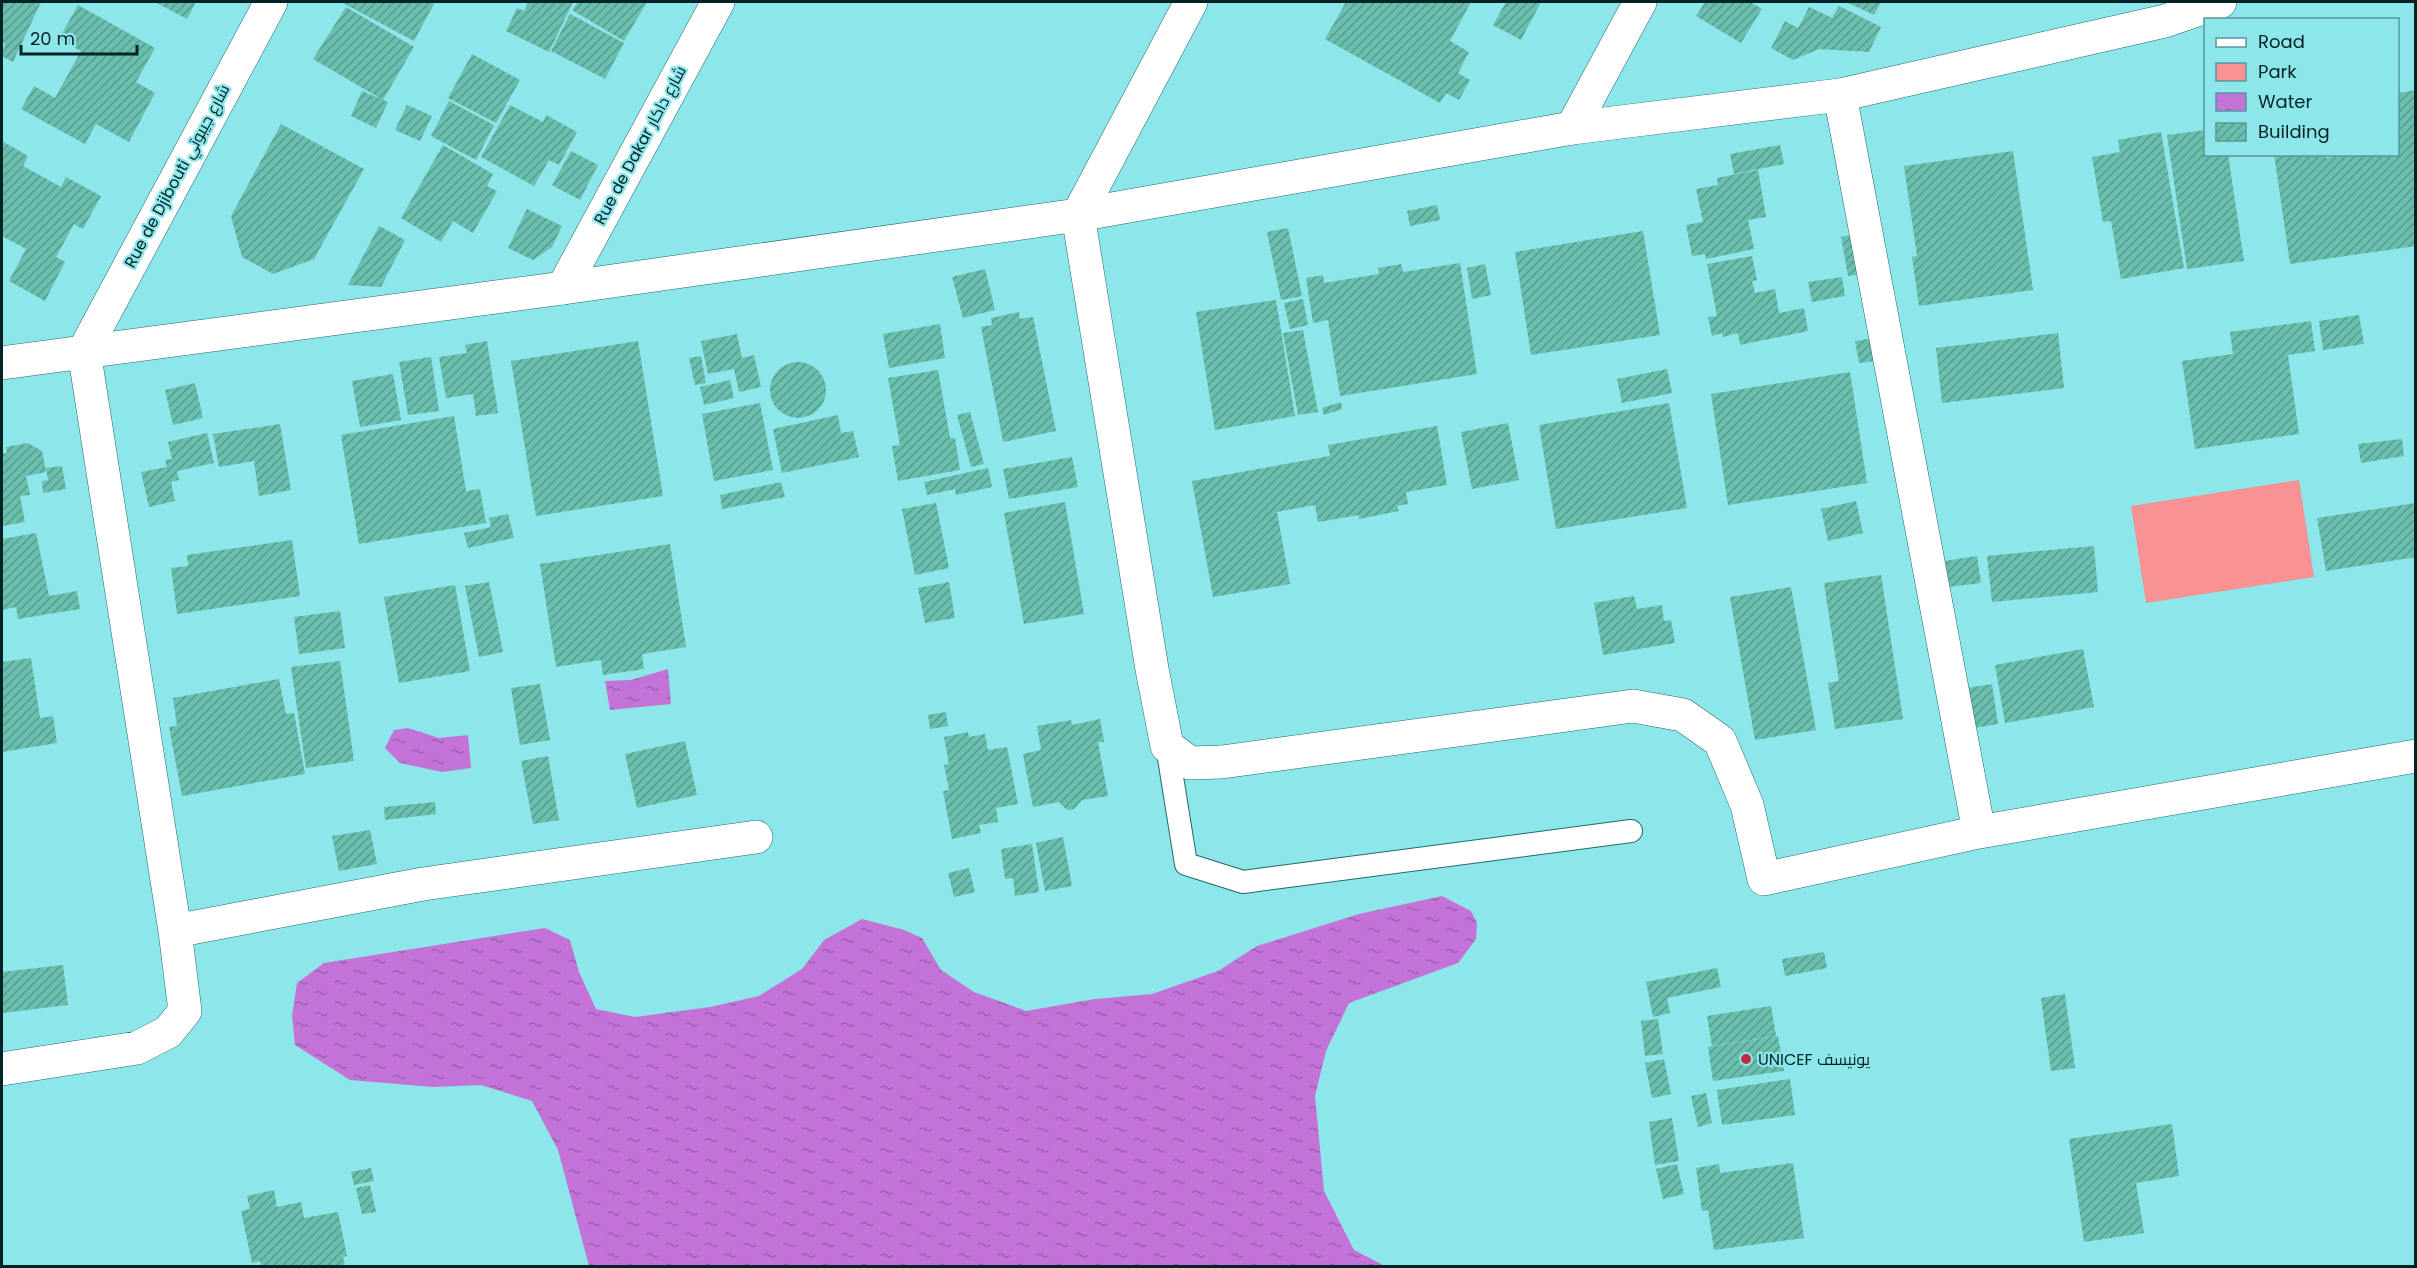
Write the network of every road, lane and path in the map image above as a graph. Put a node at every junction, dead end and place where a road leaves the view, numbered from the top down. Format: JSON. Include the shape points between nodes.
{"nodes":[{"id":1,"x":271,"y":2,"type":"edge"},
{"id":2,"x":718,"y":2,"type":"edge"},
{"id":3,"x":1191,"y":2,"type":"edge"},
{"id":4,"x":1640,"y":2,"type":"edge"},
{"id":5,"x":2220,"y":2,"type":"edge"},
{"id":6,"x":1840,"y":95,"type":"junction"},
{"id":7,"x":1572,"y":128,"type":"junction"},
{"id":8,"x":1078,"y":215,"type":"junction"},
{"id":9,"x":563,"y":288,"type":"junction"},
{"id":10,"x":84,"y":351,"type":"junction"},
{"id":11,"x":2,"y":363,"type":"edge"},
{"id":12,"x":1167,"y":746,"type":"junction"},
{"id":13,"x":2415,"y":756,"type":"edge"},
{"id":14,"x":1631,"y":831,"type":"dead end"},
{"id":15,"x":1978,"y":831,"type":"junction"},
{"id":16,"x":756,"y":837,"type":"dead end"},
{"id":17,"x":175,"y":931,"type":"junction"},
{"id":18,"x":2,"y":1069,"type":"edge"}],
"edges":[{"from":1,"to":10,"type":"street","name":"Rue de Djibouti شارع جيبوتي"},
{"from":2,"to":9,"type":"street","name":"Rue de Dakar شارع داكار"},
{"from":3,"to":8,"type":"street"},
{"from":4,"to":7,"type":"street"},
{"from":5,"to":6,"type":"street","via":[[2165,21]]},
{"from":6,"to":7,"type":"street"},
{"from":6,"to":15,"type":"street"},
{"from":7,"to":8,"type":"street"},
{"from":8,"to":9,"type":"street"},
{"from":8,"to":12,"type":"street"},
{"from":9,"to":10,"type":"street"},
{"from":10,"to":11,"type":"street"},
{"from":10,"to":17,"type":"street"},
{"from":12,"to":14,"type":"lane","via":[[1186,864],[1243,882]]},
{"from":12,"to":15,"type":"street","via":[[1190,762],[1222,762],[1633,706],[1683,716],[1720,741],[1747,805],[1764,879]]},
{"from":13,"to":15,"type":"street"},
{"from":16,"to":17,"type":"street","via":[[423,884]]},
{"from":17,"to":18,"type":"street","via":[[185,1011],[168,1032],[137,1048]]}]}
